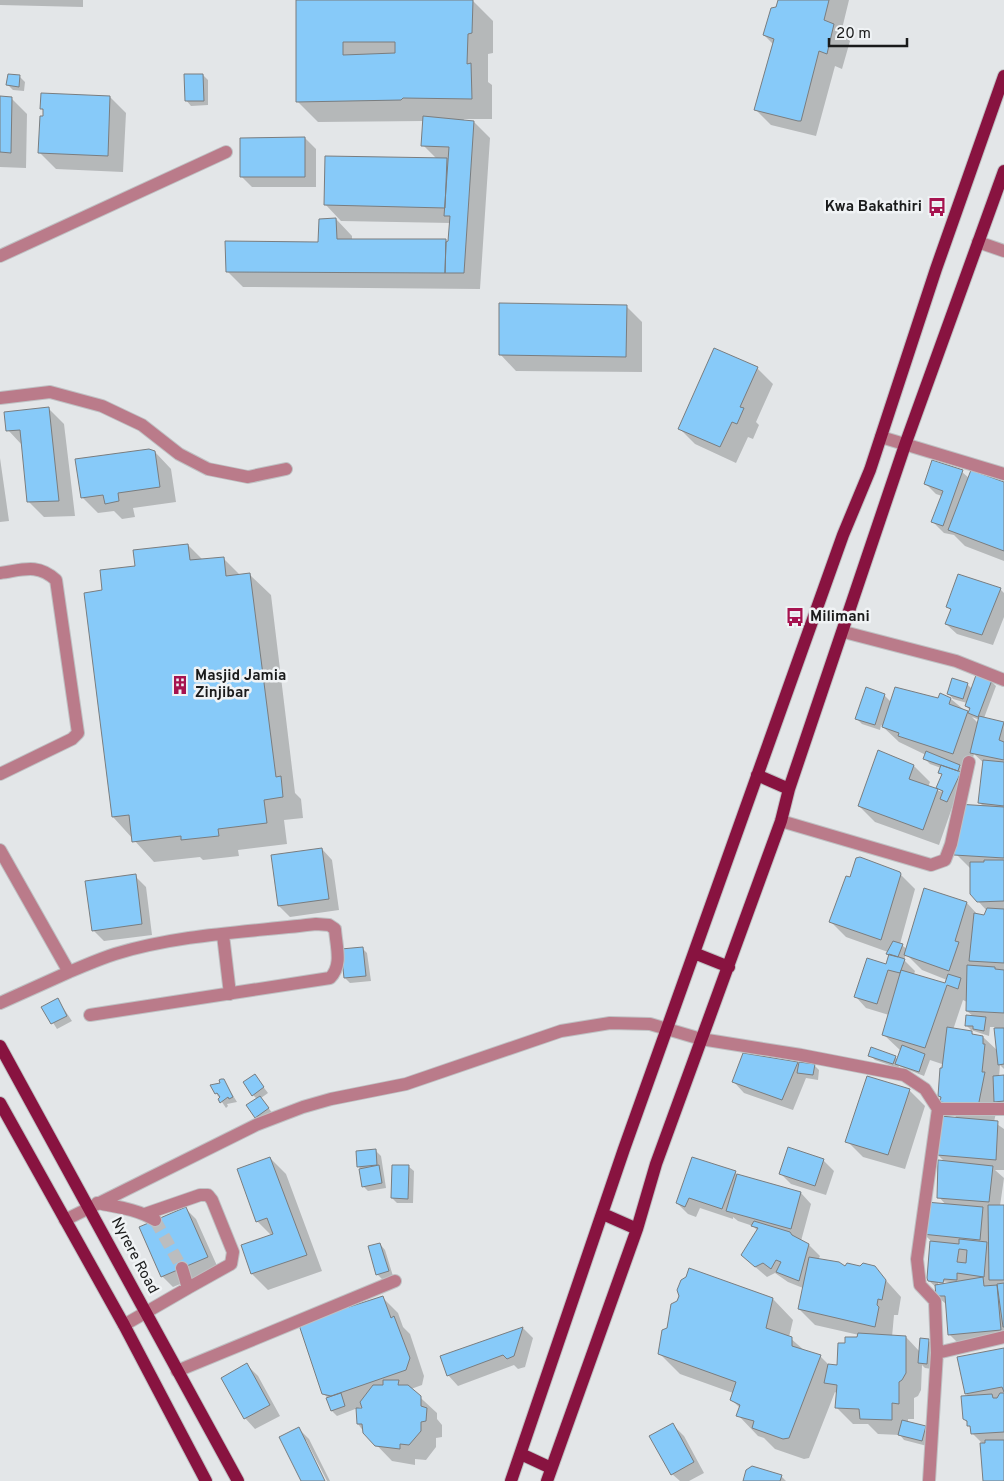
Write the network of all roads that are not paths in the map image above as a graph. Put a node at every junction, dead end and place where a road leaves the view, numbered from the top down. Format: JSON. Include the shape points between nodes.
{"nodes":[{"id":1,"x":1004,"y":76,"type":"edge"},
{"id":2,"x":226,"y":152,"type":"dead end"},
{"id":3,"x":1004,"y":171,"type":"edge"},
{"id":4,"x":978,"y":242,"type":"junction"},
{"id":5,"x":1004,"y":251,"type":"edge"},
{"id":6,"x":0,"y":256,"type":"edge"},
{"id":7,"x":0,"y":398,"type":"edge"},
{"id":8,"x":881,"y":437,"type":"junction"},
{"id":9,"x":905,"y":445,"type":"junction"},
{"id":10,"x":286,"y":469,"type":"dead end"},
{"id":11,"x":1004,"y":474,"type":"edge"},
{"id":12,"x":0,"y":573,"type":"edge"},
{"id":13,"x":844,"y":632,"type":"junction"},
{"id":14,"x":1004,"y":680,"type":"edge"},
{"id":15,"x":968,"y":762,"type":"dead end"},
{"id":16,"x":0,"y":774,"type":"edge"},
{"id":17,"x":757,"y":775,"type":"junction"},
{"id":18,"x":789,"y":789,"type":"junction"},
{"id":19,"x":781,"y":821,"type":"junction"},
{"id":20,"x":0,"y":850,"type":"edge"},
{"id":21,"x":223,"y":935,"type":"junction"},
{"id":22,"x":694,"y":953,"type":"junction"},
{"id":23,"x":729,"y":967,"type":"junction"},
{"id":24,"x":69,"y":972,"type":"junction"},
{"id":25,"x":230,"y":994,"type":"junction"},
{"id":26,"x":0,"y":1003,"type":"edge"},
{"id":27,"x":90,"y":1015,"type":"dead end"},
{"id":28,"x":668,"y":1028,"type":"junction"},
{"id":29,"x":701,"y":1039,"type":"junction"},
{"id":30,"x":0,"y":1046,"type":"edge"},
{"id":31,"x":0,"y":1103,"type":"edge"},
{"id":32,"x":938,"y":1109,"type":"junction"},
{"id":33,"x":1004,"y":1109,"type":"edge"},
{"id":34,"x":93,"y":1205,"type":"junction"},
{"id":35,"x":604,"y":1214,"type":"junction"},
{"id":36,"x":65,"y":1220,"type":"junction"},
{"id":37,"x":637,"y":1229,"type":"junction"},
{"id":38,"x":182,"y":1268,"type":"tunnel mouth"},
{"id":39,"x":395,"y":1281,"type":"dead end"},
{"id":40,"x":188,"y":1288,"type":"junction"},
{"id":41,"x":145,"y":1313,"type":"junction"},
{"id":42,"x":124,"y":1325,"type":"junction"},
{"id":43,"x":1004,"y":1337,"type":"edge"},
{"id":44,"x":937,"y":1353,"type":"junction"},
{"id":45,"x":177,"y":1370,"type":"junction"},
{"id":46,"x":521,"y":1454,"type":"junction"},
{"id":47,"x":552,"y":1468,"type":"junction"},
{"id":48,"x":206,"y":1481,"type":"edge"},
{"id":49,"x":238,"y":1481,"type":"edge"},
{"id":50,"x":511,"y":1481,"type":"edge"},
{"id":51,"x":547,"y":1481,"type":"edge"},
{"id":52,"x":929,"y":1481,"type":"edge"}],
"edges":[{"from":1,"to":8,"type":"main road"},
{"from":2,"to":6,"type":"street"},
{"from":3,"to":4,"type":"main road"},
{"from":4,"to":5,"type":"street"},
{"from":4,"to":9,"type":"main road"},
{"from":7,"to":10,"type":"street","via":[[50,392],[102,406],[142,425],[179,454],[208,469],[248,477]]},
{"from":8,"to":9,"type":"street"},
{"from":8,"to":17,"type":"main road"},
{"from":9,"to":11,"type":"street"},
{"from":9,"to":13,"type":"main road"},
{"from":12,"to":16,"type":"street","via":[[34,568],[56,580],[78,733],[72,739]]},
{"from":13,"to":14,"type":"street","via":[[956,661]]},
{"from":13,"to":18,"type":"main road"},
{"from":15,"to":19,"type":"street","via":[[951,844],[945,860],[931,865]]},
{"from":17,"to":18,"type":"main road"},
{"from":17,"to":22,"type":"main road"},
{"from":18,"to":19,"type":"main road"},
{"from":19,"to":23,"type":"main road"},
{"from":20,"to":24,"type":"street"},
{"from":21,"to":24,"type":"street","via":[[148,945]]},
{"from":21,"to":25,"type":"street"},
{"from":21,"to":25,"type":"street","via":[[316,924],[329,925],[335,930],[338,964],[330,978]]},
{"from":22,"to":23,"type":"main road"},
{"from":22,"to":28,"type":"main road"},
{"from":23,"to":29,"type":"main road"},
{"from":24,"to":26,"type":"street"},
{"from":25,"to":27,"type":"street"},
{"from":28,"to":29,"type":"street"},
{"from":28,"to":34,"type":"street","via":[[624,1022],[561,1031],[406,1084],[303,1107],[256,1125]]},
{"from":28,"to":35,"type":"main road"},
{"from":29,"to":32,"type":"street","via":[[904,1075],[925,1089]]},
{"from":29,"to":37,"type":"main road","via":[[656,1164]]},
{"from":30,"to":34,"type":"main road","name":"Nyrere Road"},
{"from":31,"to":36,"type":"main road"},
{"from":32,"to":33,"type":"street"},
{"from":32,"to":44,"type":"street","via":[[917,1259],[920,1285],[935,1301]]},
{"from":34,"to":36,"type":"street"},
{"from":34,"to":40,"type":"street","via":[[150,1217],[200,1194],[208,1195],[233,1252],[231,1264]]},
{"from":34,"to":41,"type":"main road","name":"Nyrere Road"},
{"from":35,"to":37,"type":"main road"},
{"from":35,"to":46,"type":"main road"},
{"from":36,"to":42,"type":"main road"},
{"from":37,"to":47,"type":"main road"},
{"from":38,"to":40,"type":"street"},
{"from":39,"to":45,"type":"street"},
{"from":40,"to":41,"type":"street"},
{"from":41,"to":42,"type":"street"},
{"from":41,"to":45,"type":"main road","name":"Nyrere Road"},
{"from":42,"to":48,"type":"main road"},
{"from":43,"to":44,"type":"street"},
{"from":44,"to":52,"type":"street"},
{"from":45,"to":49,"type":"main road","name":"Nyrere Road"},
{"from":46,"to":47,"type":"main road"},
{"from":46,"to":50,"type":"main road"},
{"from":47,"to":51,"type":"main road"}]}
